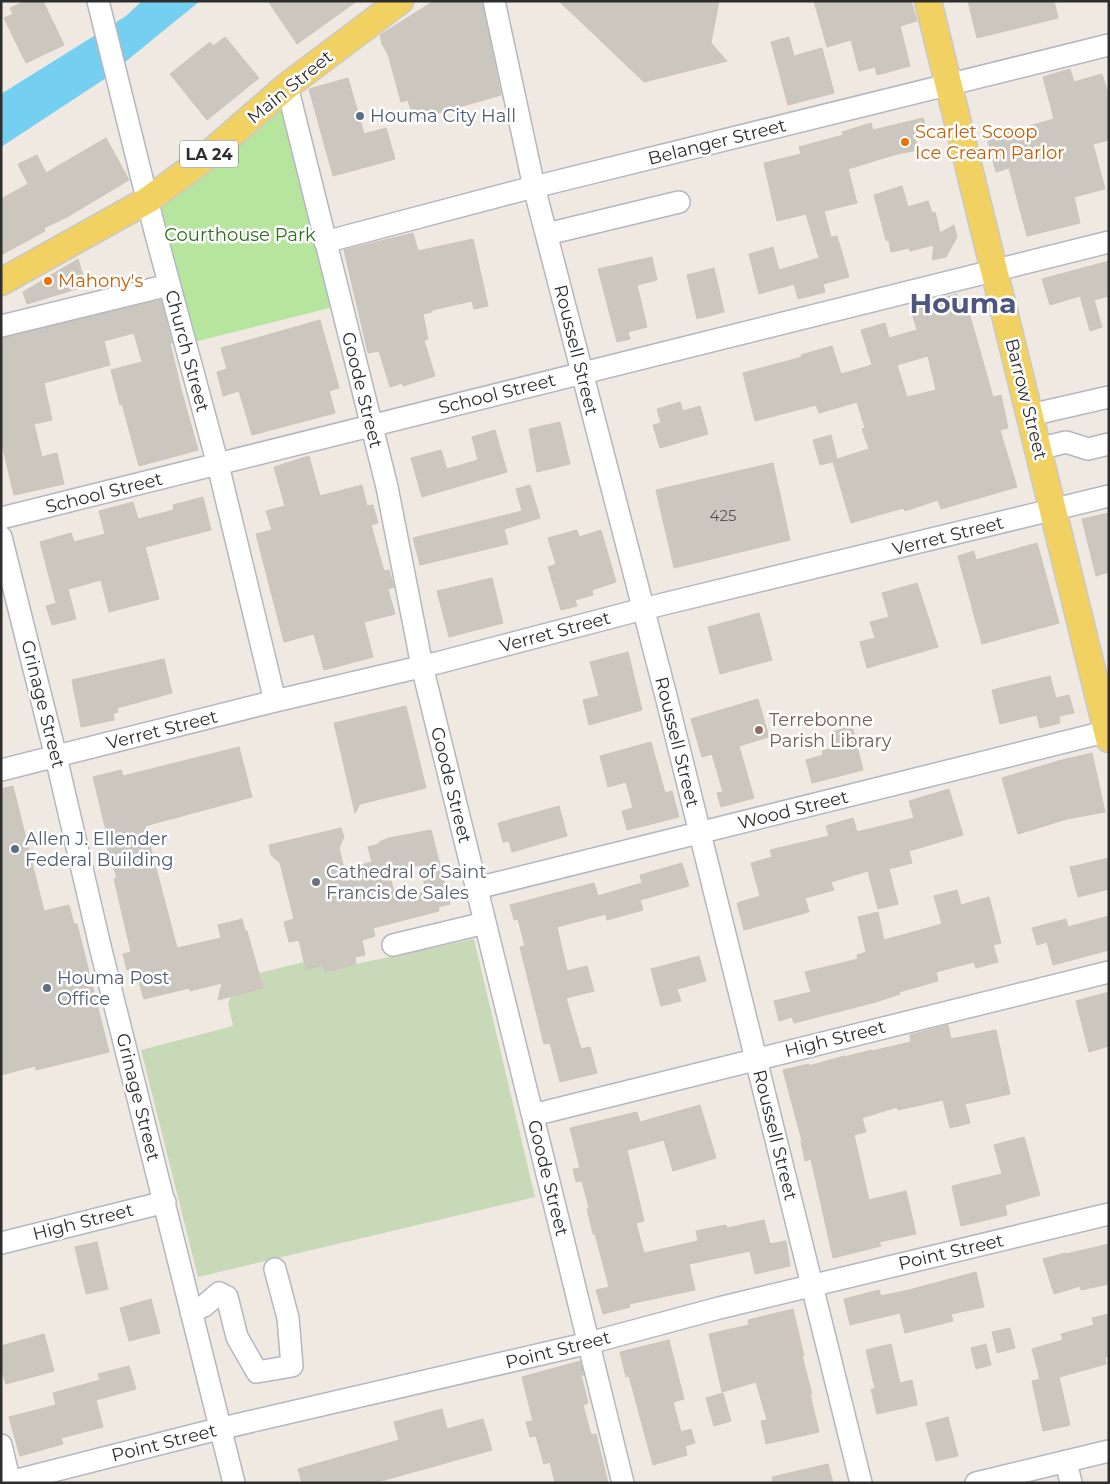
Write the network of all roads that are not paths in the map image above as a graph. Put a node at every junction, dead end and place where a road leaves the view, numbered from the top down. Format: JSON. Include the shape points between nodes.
{"nodes":[{"id":1,"x":98,"y":1,"type":"edge"},
{"id":2,"x":400,"y":1,"type":"edge"},
{"id":3,"x":494,"y":1,"type":"edge"},
{"id":4,"x":928,"y":1,"type":"edge"},
{"id":5,"x":1109,"y":45,"type":"edge"},
{"id":6,"x":286,"y":86,"type":"junction"},
{"id":7,"x":948,"y":86,"type":"junction"},
{"id":8,"x":534,"y":187,"type":"junction"},
{"id":9,"x":148,"y":200,"type":"junction"},
{"id":10,"x":679,"y":202,"type":"dead end"},
{"id":11,"x":547,"y":234,"type":"junction"},
{"id":12,"x":325,"y":242,"type":"junction"},
{"id":13,"x":1109,"y":242,"type":"edge"},
{"id":14,"x":994,"y":272,"type":"junction"},
{"id":15,"x":1,"y":282,"type":"edge"},
{"id":16,"x":169,"y":284,"type":"junction"},
{"id":17,"x":1,"y":326,"type":"edge"},
{"id":18,"x":582,"y":373,"type":"junction"},
{"id":19,"x":1109,"y":397,"type":"edge"},
{"id":20,"x":1030,"y":415,"type":"junction"},
{"id":21,"x":371,"y":425,"type":"junction"},
{"id":22,"x":1109,"y":444,"type":"edge"},
{"id":23,"x":1038,"y":449,"type":"junction"},
{"id":24,"x":218,"y":464,"type":"junction"},
{"id":25,"x":1109,"y":496,"type":"edge"},
{"id":26,"x":1053,"y":510,"type":"junction"},
{"id":27,"x":1,"y":518,"type":"edge"},
{"id":28,"x":1,"y":537,"type":"edge"},
{"id":29,"x":643,"y":609,"type":"junction"},
{"id":30,"x":422,"y":666,"type":"junction"},
{"id":31,"x":275,"y":701,"type":"junction"},
{"id":32,"x":1108,"y":734,"type":"edge"},
{"id":33,"x":56,"y":758,"type":"junction"},
{"id":34,"x":1,"y":770,"type":"edge"},
{"id":35,"x":700,"y":833,"type":"junction"},
{"id":36,"x":477,"y":888,"type":"junction"},
{"id":37,"x":485,"y":923,"type":"junction"},
{"id":38,"x":393,"y":945,"type":"dead end"},
{"id":39,"x":1109,"y":972,"type":"edge"},
{"id":40,"x":757,"y":1058,"type":"junction"},
{"id":41,"x":533,"y":1114,"type":"junction"},
{"id":42,"x":165,"y":1202,"type":"junction"},
{"id":43,"x":1109,"y":1214,"type":"edge"},
{"id":44,"x":1,"y":1243,"type":"edge"},
{"id":45,"x":275,"y":1269,"type":"dead end"},
{"id":46,"x":812,"y":1286,"type":"junction"},
{"id":47,"x":191,"y":1312,"type":"junction"},
{"id":48,"x":589,"y":1343,"type":"junction"},
{"id":49,"x":221,"y":1429,"type":"junction"},
{"id":50,"x":1,"y":1445,"type":"edge"},
{"id":51,"x":1109,"y":1451,"type":"edge"},
{"id":52,"x":1066,"y":1461,"type":"junction"},
{"id":53,"x":9,"y":1482,"type":"edge"},
{"id":54,"x":234,"y":1483,"type":"edge"},
{"id":55,"x":623,"y":1483,"type":"edge"},
{"id":56,"x":861,"y":1483,"type":"edge"},
{"id":57,"x":976,"y":1483,"type":"edge"},
{"id":58,"x":1071,"y":1483,"type":"edge"}],
"edges":[{"from":1,"to":9,"type":"street","name":"Church Street"},
{"from":2,"to":6,"type":"main road","name":"Main Street","number":"LA 24"},
{"from":3,"to":8,"type":"street","name":"Roussell Street"},
{"from":4,"to":7,"type":"main road","name":"Barrow Street"},
{"from":5,"to":7,"type":"street","name":"Belanger Street"},
{"from":6,"to":9,"type":"main road","name":"Main Street","number":"LA 24","via":[[201,161]]},
{"from":6,"to":12,"type":"street","name":"Goode Street"},
{"from":7,"to":8,"type":"street","name":"Belanger Street"},
{"from":7,"to":14,"type":"main road","name":"Barrow Street"},
{"from":8,"to":11,"type":"street","name":"Roussell Street"},
{"from":8,"to":12,"type":"street","name":"Belanger Street"},
{"from":9,"to":15,"type":"main road","name":"Main Street","number":"LA 24"},
{"from":9,"to":16,"type":"street","name":"Church Street"},
{"from":10,"to":11,"type":"street"},
{"from":11,"to":18,"type":"street","name":"Roussell Street"},
{"from":12,"to":21,"type":"street","name":"Goode Street"},
{"from":13,"to":14,"type":"street","name":"School Street"},
{"from":14,"to":18,"type":"street","name":"School Street"},
{"from":14,"to":20,"type":"main road","name":"Barrow Street"},
{"from":16,"to":17,"type":"street"},
{"from":16,"to":24,"type":"street","name":"Church Street"},
{"from":18,"to":21,"type":"street","name":"School Street"},
{"from":18,"to":29,"type":"street","name":"Roussell Street"},
{"from":19,"to":20,"type":"street"},
{"from":20,"to":23,"type":"main road","name":"Barrow Street"},
{"from":21,"to":24,"type":"street","name":"School Street"},
{"from":21,"to":30,"type":"street","name":"Goode Street","via":[[387,487]]},
{"from":22,"to":23,"type":"street","via":[[1088,449],[1066,442]]},
{"from":23,"to":26,"type":"main road","name":"Barrow Street"},
{"from":24,"to":27,"type":"street","name":"School Street"},
{"from":24,"to":31,"type":"street","name":"Church Street"},
{"from":25,"to":26,"type":"street","name":"Verret Street"},
{"from":26,"to":29,"type":"street","name":"Verret Street"},
{"from":26,"to":32,"type":"main road","name":"Barrow Street"},
{"from":28,"to":33,"type":"street","name":"Grinage Street"},
{"from":29,"to":30,"type":"street","name":"Verret Street"},
{"from":29,"to":35,"type":"street","name":"Roussell Street"},
{"from":30,"to":31,"type":"street","name":"Verret Street"},
{"from":30,"to":36,"type":"street","name":"Goode Street"},
{"from":31,"to":33,"type":"street","name":"Verret Street"},
{"from":32,"to":35,"type":"street","name":"Wood Street","via":[[971,772]]},
{"from":33,"to":34,"type":"street","name":"Verret Street"},
{"from":33,"to":42,"type":"street","name":"Grinage Street"},
{"from":35,"to":36,"type":"street","name":"Wood Street"},
{"from":35,"to":40,"type":"street","name":"Roussell Street"},
{"from":36,"to":37,"type":"street","name":"Goode Street"},
{"from":37,"to":38,"type":"street"},
{"from":37,"to":41,"type":"street","name":"Goode Street"},
{"from":39,"to":40,"type":"street","name":"High Street","via":[[1024,985]]},
{"from":40,"to":41,"type":"street","name":"High Street"},
{"from":40,"to":46,"type":"street","name":"Roussell Street"},
{"from":41,"to":48,"type":"street","name":"Goode Street"},
{"from":42,"to":44,"type":"street","name":"High Street"},
{"from":42,"to":47,"type":"street","name":"Grinage Street"},
{"from":43,"to":46,"type":"street","name":"Point Street"},
{"from":45,"to":47,"type":"street","via":[[288,1318],[292,1366],[257,1372],[238,1337],[228,1297],[219,1294]]},
{"from":46,"to":48,"type":"street","name":"Point Street"},
{"from":46,"to":56,"type":"street","name":"Roussell Street"},
{"from":47,"to":49,"type":"street","name":"Grinage Street"},
{"from":48,"to":49,"type":"street","name":"Point Street"},
{"from":48,"to":55,"type":"street","name":"Goode Street"},
{"from":49,"to":53,"type":"street","name":"Point Street"},
{"from":49,"to":54,"type":"street","name":"Grinage Street"},
{"from":50,"to":53,"type":"street"},
{"from":51,"to":52,"type":"street"},
{"from":52,"to":57,"type":"street"},
{"from":52,"to":58,"type":"street"}]}
